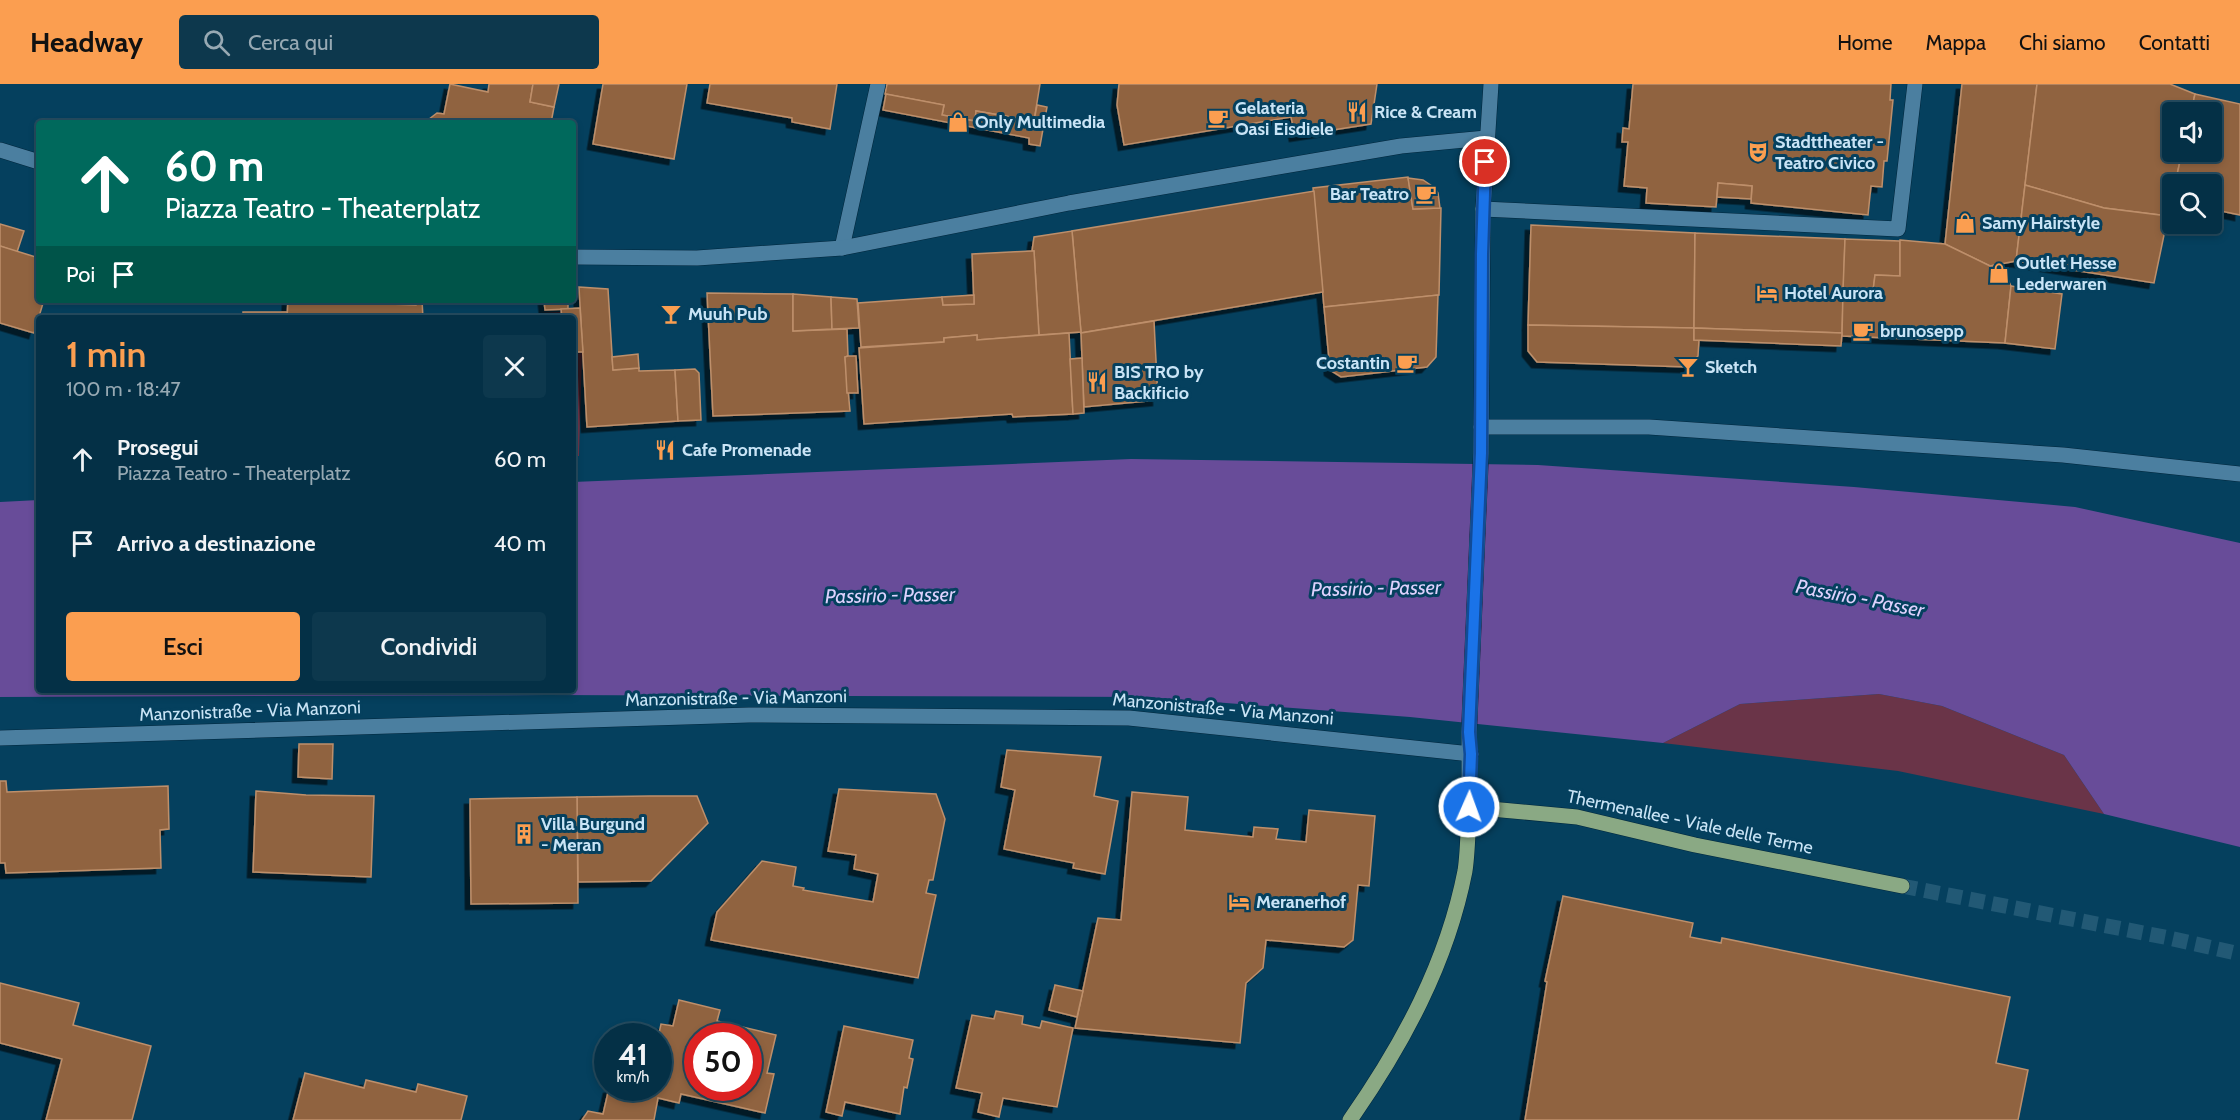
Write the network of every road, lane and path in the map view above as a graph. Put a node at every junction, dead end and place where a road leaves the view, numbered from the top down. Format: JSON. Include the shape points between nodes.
{"nodes":[{"id":1,"x":878,"y":84,"type":"edge"},
{"id":2,"x":1491,"y":84,"type":"edge"},
{"id":3,"x":1916,"y":84,"type":"edge"},
{"id":4,"x":1486,"y":138,"type":"junction"},
{"id":5,"x":0,"y":150,"type":"edge"},
{"id":6,"x":36,"y":161,"type":"edge"},
{"id":7,"x":1483,"y":209,"type":"junction"},
{"id":8,"x":843,"y":248,"type":"junction"},
{"id":9,"x":576,"y":257,"type":"edge"},
{"id":10,"x":1481,"y":427,"type":"junction"},
{"id":11,"x":2240,"y":474,"type":"edge"},
{"id":12,"x":0,"y":738,"type":"edge"},
{"id":13,"x":1471,"y":754,"type":"junction"},
{"id":14,"x":1469,"y":807,"type":"junction"},
{"id":15,"x":1902,"y":886,"type":"tunnel mouth"},
{"id":16,"x":1350,"y":1120,"type":"edge"}],
"edges":[{"from":1,"to":8,"type":"street"},
{"from":2,"to":4,"type":"street"},
{"from":3,"to":7,"type":"street","via":[[1898,229]]},
{"from":4,"to":7,"type":"street"},
{"from":4,"to":8,"type":"street","via":[[1391,148],[1069,203]]},
{"from":5,"to":6,"type":"street"},
{"from":7,"to":10,"type":"street"},
{"from":8,"to":9,"type":"street","via":[[697,258]]},
{"from":10,"to":11,"type":"street","via":[[1649,427],[2063,456]]},
{"from":10,"to":13,"type":"street"},
{"from":12,"to":13,"type":"street","name":"Manzonistraße - Via Manzoni","via":[[749,715],[1128,718]]},
{"from":13,"to":14,"type":"street"},
{"from":14,"to":15,"type":"main road","name":"Thermenallee - Viale delle Terme","via":[[1577,817]]},
{"from":14,"to":16,"type":"main road","via":[[1463,879],[1436,970],[1416,1013]]}]}
